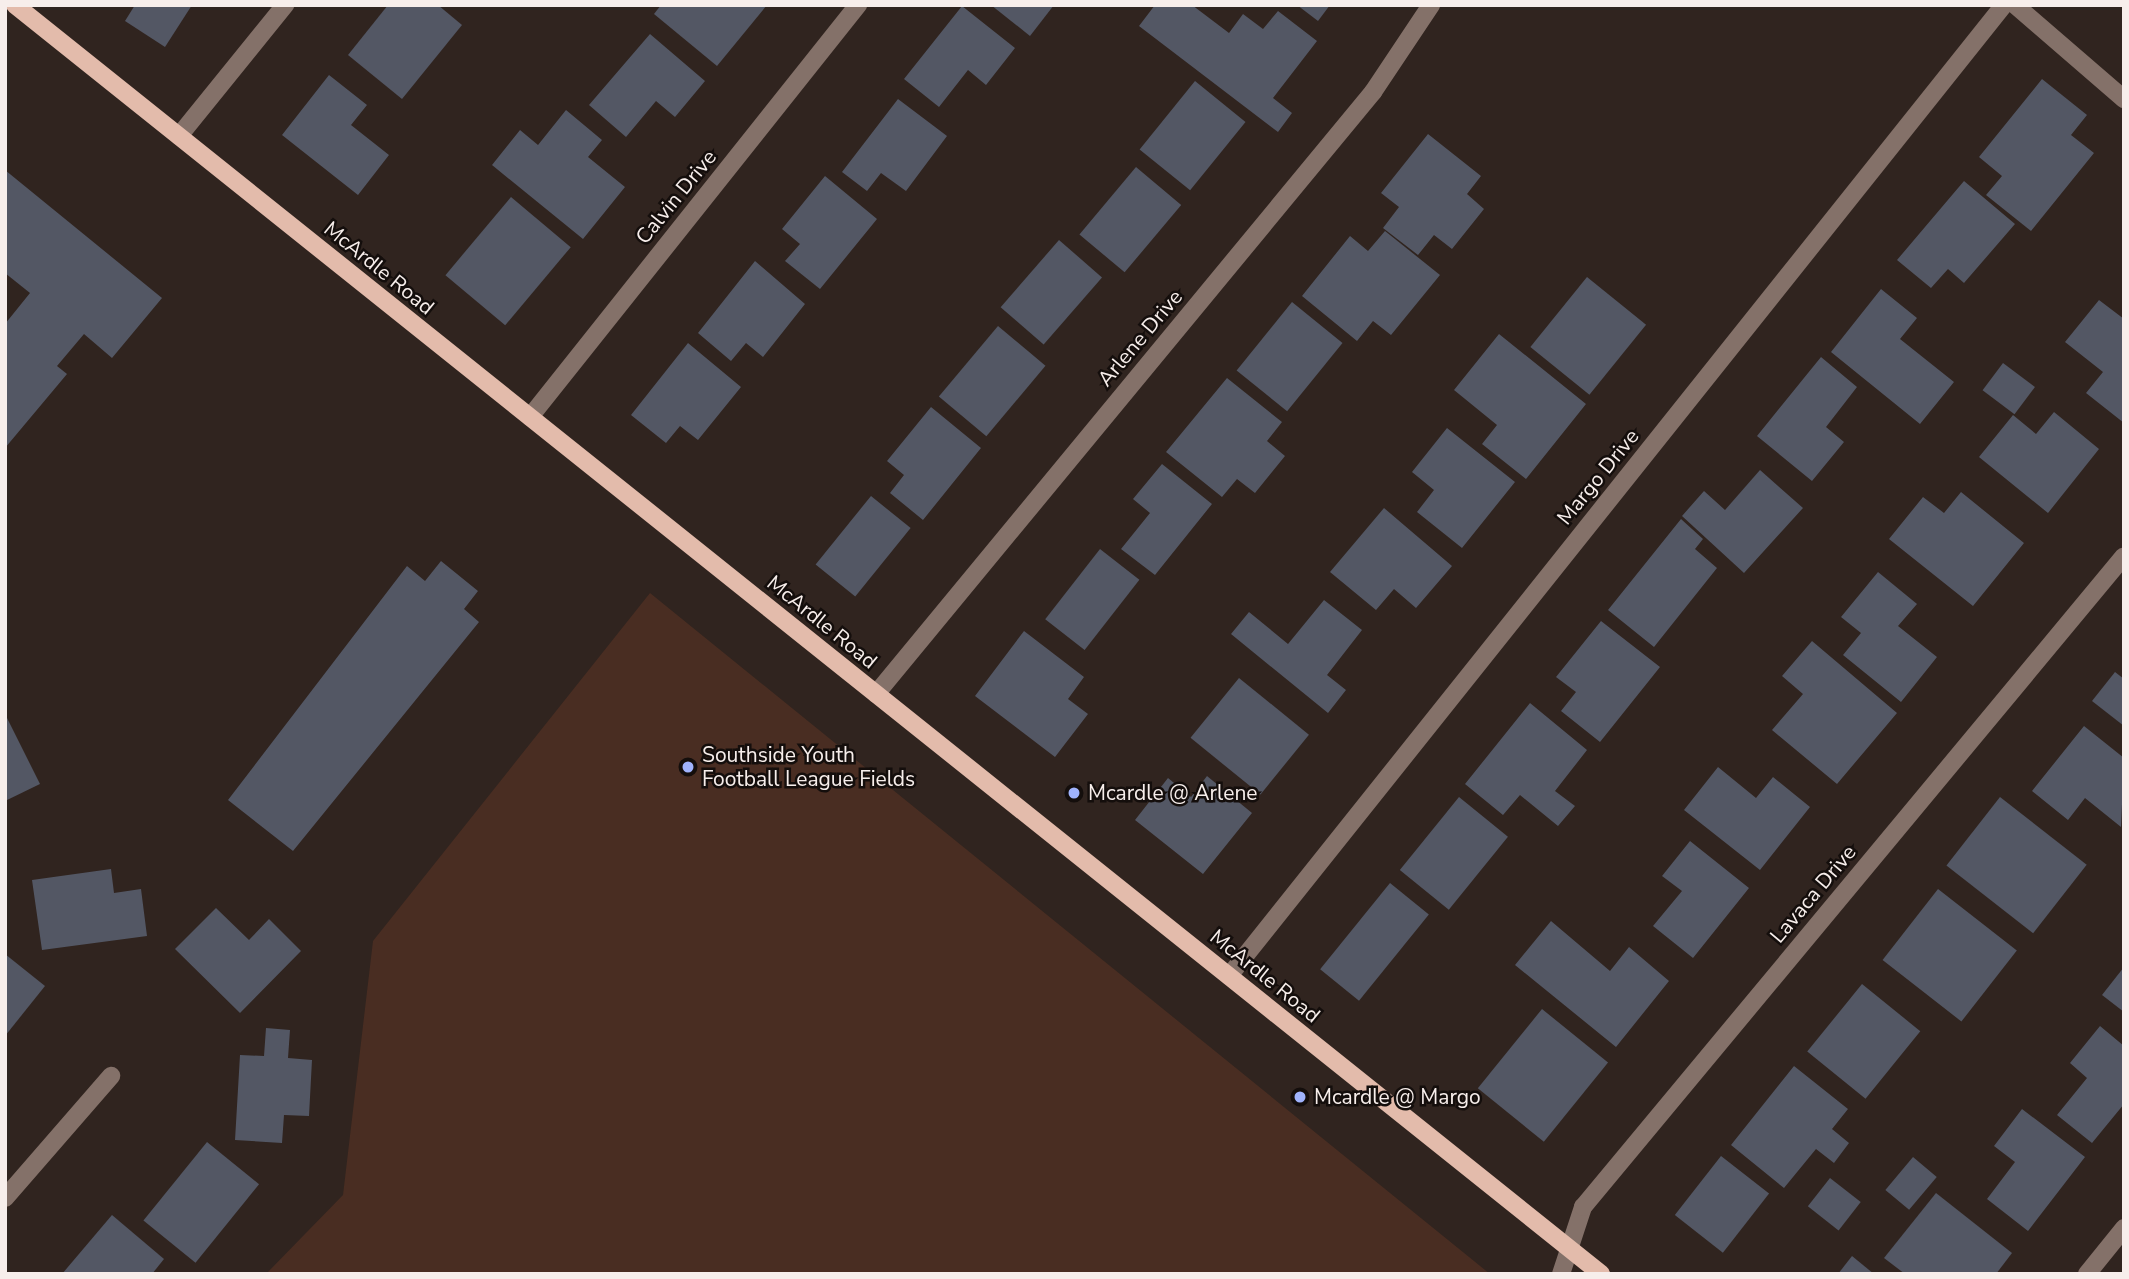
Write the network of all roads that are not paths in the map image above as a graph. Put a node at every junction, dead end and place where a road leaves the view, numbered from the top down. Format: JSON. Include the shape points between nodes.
{"nodes":[{"id":1,"x":15,"y":5,"type":"edge"},
{"id":2,"x":285,"y":5,"type":"edge"},
{"id":3,"x":858,"y":5,"type":"edge"},
{"id":4,"x":1431,"y":5,"type":"edge"},
{"id":5,"x":2004,"y":5,"type":"edge"},
{"id":6,"x":2015,"y":5,"type":"edge"},
{"id":7,"x":2124,"y":99,"type":"edge"},
{"id":8,"x":179,"y":136,"type":"junction"},
{"id":9,"x":530,"y":417,"type":"junction"},
{"id":10,"x":2124,"y":556,"type":"edge"},
{"id":11,"x":876,"y":694,"type":"junction"},
{"id":12,"x":1229,"y":976,"type":"junction"},
{"id":13,"x":111,"y":1076,"type":"dead end"},
{"id":14,"x":5,"y":1198,"type":"edge"},
{"id":15,"x":2124,"y":1228,"type":"edge"},
{"id":16,"x":1570,"y":1249,"type":"junction"},
{"id":17,"x":1561,"y":1274,"type":"edge"},
{"id":18,"x":1601,"y":1274,"type":"edge"},
{"id":19,"x":2087,"y":1274,"type":"edge"}],
"edges":[{"from":1,"to":8,"type":"main road","name":"McArdle Road"},
{"from":2,"to":8,"type":"street"},
{"from":3,"to":9,"type":"street","name":"Calvin Drive"},
{"from":4,"to":11,"type":"street","name":"Arlene Drive","via":[[1373,92]]},
{"from":5,"to":12,"type":"street","name":"Margo Drive"},
{"from":6,"to":7,"type":"street"},
{"from":8,"to":9,"type":"main road","name":"McArdle Road"},
{"from":9,"to":11,"type":"main road","name":"McArdle Road"},
{"from":10,"to":16,"type":"street","name":"Lavaca Drive","via":[[1583,1207]]},
{"from":11,"to":12,"type":"main road","name":"McArdle Road"},
{"from":12,"to":16,"type":"main road","name":"McArdle Road"},
{"from":13,"to":14,"type":"street"},
{"from":15,"to":19,"type":"street"},
{"from":16,"to":17,"type":"street","name":"Lavaca Drive"},
{"from":16,"to":18,"type":"main road","name":"McArdle Road"}]}
